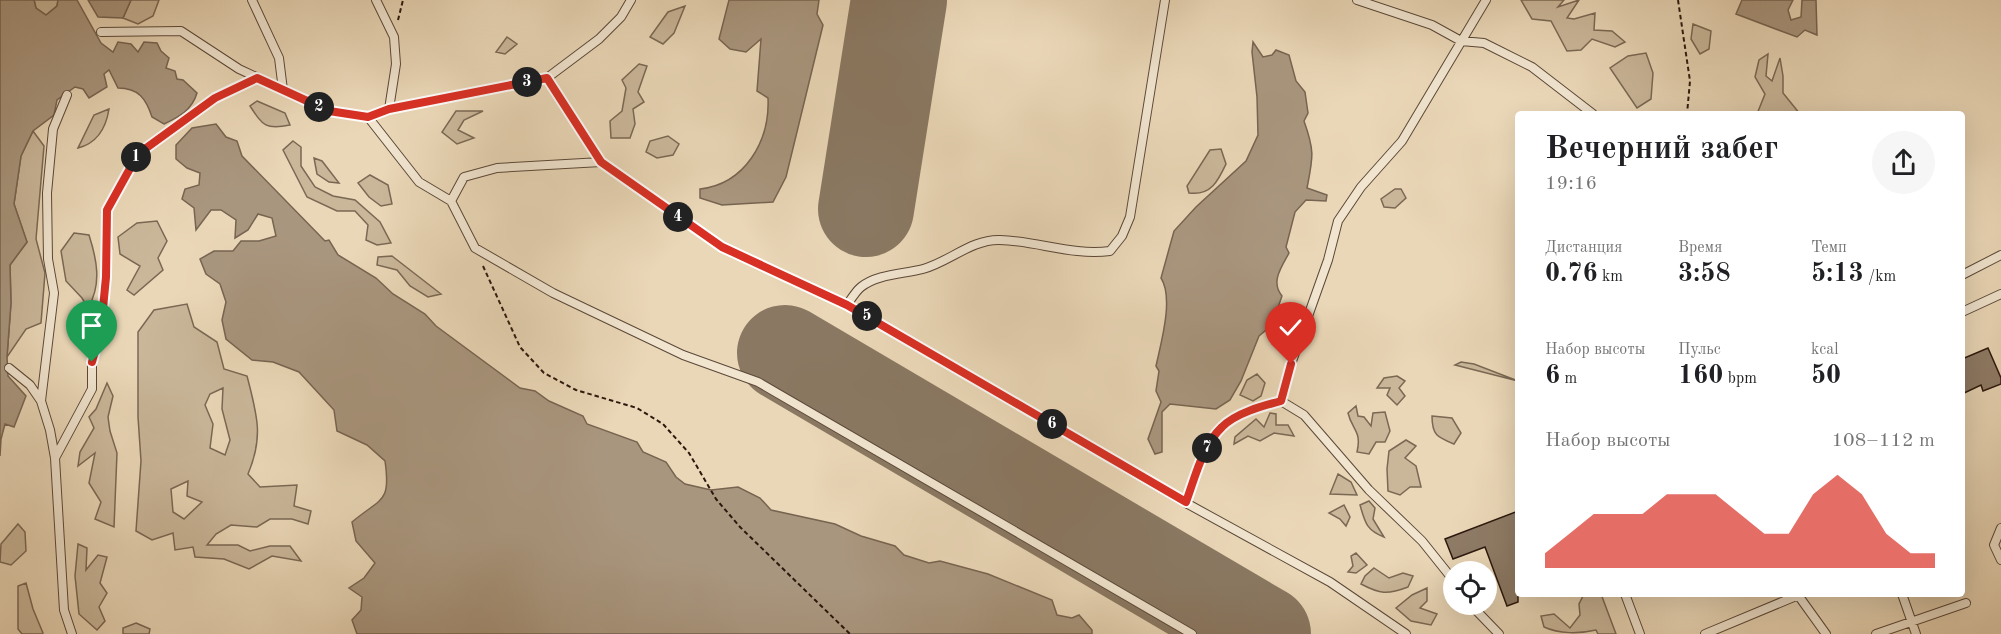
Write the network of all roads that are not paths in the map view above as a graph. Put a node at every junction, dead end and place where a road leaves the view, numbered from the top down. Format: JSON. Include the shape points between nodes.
{"nodes":[{"id":1,"x":252,"y":0,"type":"edge"},
{"id":2,"x":376,"y":0,"type":"edge"},
{"id":3,"x":631,"y":0,"type":"edge"},
{"id":4,"x":1165,"y":0,"type":"edge"},
{"id":5,"x":1357,"y":0,"type":"edge"},
{"id":6,"x":1486,"y":0,"type":"edge"},
{"id":7,"x":101,"y":32,"type":"dead end"},
{"id":8,"x":1461,"y":41,"type":"junction"},
{"id":9,"x":257,"y":78,"type":"junction"},
{"id":10,"x":547,"y":78,"type":"junction"},
{"id":11,"x":283,"y":90,"type":"junction"},
{"id":12,"x":67,"y":95,"type":"dead end"},
{"id":13,"x":389,"y":109,"type":"junction"},
{"id":14,"x":1589,"y":111,"type":"edge"},
{"id":15,"x":368,"y":117,"type":"junction"},
{"id":16,"x":601,"y":162,"type":"junction"},
{"id":17,"x":451,"y":201,"type":"junction"},
{"id":18,"x":2001,"y":255,"type":"edge"},
{"id":19,"x":1965,"y":273,"type":"edge"},
{"id":20,"x":2001,"y":294,"type":"edge"},
{"id":21,"x":847,"y":305,"type":"junction"},
{"id":22,"x":1965,"y":311,"type":"edge"},
{"id":23,"x":9,"y":368,"type":"dead end"},
{"id":24,"x":41,"y":401,"type":"junction"},
{"id":25,"x":1281,"y":401,"type":"junction"},
{"id":26,"x":56,"y":458,"type":"junction"},
{"id":27,"x":1186,"y":502,"type":"junction"},
{"id":28,"x":2001,"y":528,"type":"edge"},
{"id":29,"x":2001,"y":560,"type":"edge"},
{"id":30,"x":1443,"y":567,"type":"edge"},
{"id":31,"x":1626,"y":597,"type":"edge"},
{"id":32,"x":1794,"y":597,"type":"edge"},
{"id":33,"x":1800,"y":597,"type":"edge"},
{"id":34,"x":1903,"y":597,"type":"edge"},
{"id":35,"x":1966,"y":603,"type":"dead end"},
{"id":36,"x":1481,"y":615,"type":"edge"},
{"id":37,"x":1912,"y":621,"type":"junction"},
{"id":38,"x":72,"y":634,"type":"edge"},
{"id":39,"x":1192,"y":634,"type":"edge"},
{"id":40,"x":1406,"y":634,"type":"edge"},
{"id":41,"x":1499,"y":634,"type":"edge"},
{"id":42,"x":1640,"y":634,"type":"edge"},
{"id":43,"x":1705,"y":634,"type":"edge"},
{"id":44,"x":1826,"y":634,"type":"edge"},
{"id":45,"x":1876,"y":634,"type":"edge"},
{"id":46,"x":1916,"y":634,"type":"edge"}],
"edges":[{"from":1,"to":11,"type":"lane","via":[[279,58]]},
{"from":2,"to":13,"type":"lane","via":[[394,38],[396,64]]},
{"from":3,"to":10,"type":"lane","via":[[621,17],[599,39]]},
{"from":4,"to":21,"type":"lane","via":[[1130,217],[1110,251],[1092,254],[997,240],[973,245],[923,269],[889,275],[862,286]]},
{"from":5,"to":8,"type":"lane","via":[[1432,25]]},
{"from":6,"to":8,"type":"lane"},
{"from":7,"to":9,"type":"lane","via":[[181,30]]},
{"from":8,"to":14,"type":"lane","via":[[1484,43],[1532,67]]},
{"from":8,"to":25,"type":"lane","via":[[1402,141],[1361,187],[1338,221]]},
{"from":9,"to":11,"type":"lane"},
{"from":9,"to":26,"type":"lane","via":[[215,98],[138,154],[107,210],[105,288],[101,329],[92,362],[92,389]]},
{"from":10,"to":13,"type":"lane"},
{"from":10,"to":16,"type":"lane"},
{"from":11,"to":15,"type":"lane","via":[[329,111]]},
{"from":12,"to":24,"type":"lane","via":[[53,129],[47,193],[48,259],[54,293]]},
{"from":13,"to":15,"type":"lane"},
{"from":15,"to":17,"type":"lane","via":[[419,182]]},
{"from":16,"to":17,"type":"lane","via":[[497,168],[464,177]]},
{"from":16,"to":21,"type":"lane","via":[[722,247]]},
{"from":17,"to":39,"type":"lane","via":[[475,248],[553,293],[683,356],[758,382]]},
{"from":18,"to":19,"type":"lane"},
{"from":20,"to":22,"type":"lane"},
{"from":21,"to":27,"type":"lane"},
{"from":23,"to":24,"type":"lane","via":[[30,385]]},
{"from":24,"to":26,"type":"lane"},
{"from":25,"to":27,"type":"lane","via":[[1253,408],[1222,426],[1205,452]]},
{"from":25,"to":30,"type":"lane","via":[[1304,415]]},
{"from":26,"to":38,"type":"lane","via":[[64,610]]},
{"from":27,"to":40,"type":"lane","via":[[1330,582]]},
{"from":28,"to":29,"type":"lane","via":[[1995,545]]},
{"from":31,"to":42,"type":"lane"},
{"from":32,"to":43,"type":"lane"},
{"from":33,"to":44,"type":"lane"},
{"from":34,"to":37,"type":"lane"},
{"from":35,"to":37,"type":"lane"},
{"from":36,"to":41,"type":"lane"},
{"from":37,"to":45,"type":"lane"},
{"from":37,"to":46,"type":"lane"}]}
